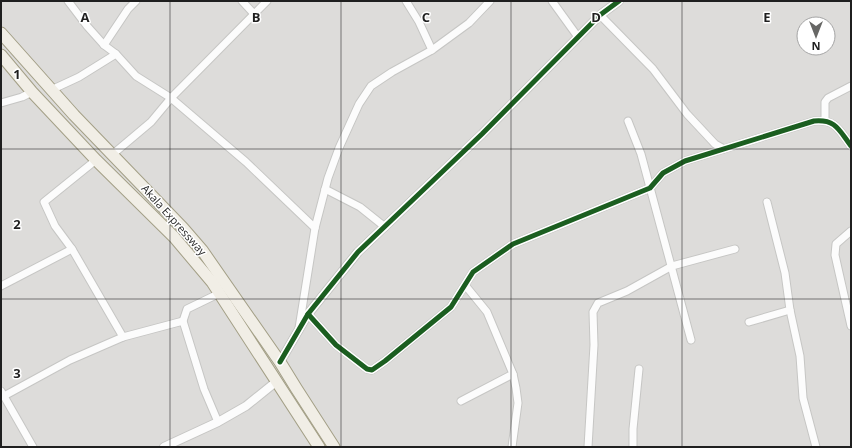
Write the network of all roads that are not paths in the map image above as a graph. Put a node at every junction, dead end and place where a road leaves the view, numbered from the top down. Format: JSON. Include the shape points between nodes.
{"nodes":[{"id":1,"x":68,"y":1,"type":"edge"},
{"id":2,"x":136,"y":1,"type":"edge"},
{"id":3,"x":242,"y":1,"type":"edge"},
{"id":4,"x":267,"y":1,"type":"edge"},
{"id":5,"x":406,"y":1,"type":"edge"},
{"id":6,"x":490,"y":1,"type":"edge"},
{"id":7,"x":552,"y":1,"type":"edge"},
{"id":8,"x":619,"y":1,"type":"edge"},
{"id":9,"x":254,"y":14,"type":"junction"},
{"id":10,"x":600,"y":15,"type":"junction"},
{"id":11,"x":1,"y":33,"type":"edge"},
{"id":12,"x":578,"y":37,"type":"junction"},
{"id":13,"x":104,"y":45,"type":"junction"},
{"id":14,"x":432,"y":50,"type":"junction"},
{"id":15,"x":116,"y":54,"type":"junction"},
{"id":16,"x":1,"y":55,"type":"edge"},
{"id":17,"x":851,"y":86,"type":"edge"},
{"id":18,"x":51,"y":90,"type":"junction"},
{"id":19,"x":32,"y":92,"type":"junction"},
{"id":20,"x":171,"y":98,"type":"junction"},
{"id":21,"x":1,"y":103,"type":"edge"},
{"id":22,"x":825,"y":120,"type":"junction"},
{"id":23,"x":628,"y":121,"type":"dead end"},
{"id":24,"x":851,"y":146,"type":"edge"},
{"id":25,"x":724,"y":149,"type":"junction"},
{"id":26,"x":113,"y":154,"type":"junction"},
{"id":27,"x":96,"y":160,"type":"junction"},
{"id":28,"x":650,"y":188,"type":"junction"},
{"id":29,"x":325,"y":189,"type":"junction"},
{"id":30,"x":767,"y":202,"type":"dead end"},
{"id":31,"x":385,"y":227,"type":"junction"},
{"id":32,"x":184,"y":228,"type":"junction"},
{"id":33,"x":315,"y":228,"type":"junction"},
{"id":34,"x":851,"y":231,"type":"edge"},
{"id":35,"x":174,"y":236,"type":"junction"},
{"id":36,"x":72,"y":249,"type":"junction"},
{"id":37,"x":735,"y":249,"type":"dead end"},
{"id":38,"x":672,"y":266,"type":"junction"},
{"id":39,"x":1,"y":286,"type":"edge"},
{"id":40,"x":465,"y":286,"type":"junction"},
{"id":41,"x":220,"y":293,"type":"junction"},
{"id":42,"x":790,"y":310,"type":"junction"},
{"id":43,"x":308,"y":314,"type":"junction"},
{"id":44,"x":184,"y":322,"type":"junction"},
{"id":45,"x":749,"y":322,"type":"dead end"},
{"id":46,"x":851,"y":326,"type":"edge"},
{"id":47,"x":299,"y":328,"type":"junction"},
{"id":48,"x":123,"y":337,"type":"junction"},
{"id":49,"x":690,"y":340,"type":"dead end"},
{"id":50,"x":280,"y":362,"type":"junction"},
{"id":51,"x":639,"y":369,"type":"dead end"},
{"id":52,"x":513,"y":374,"type":"junction"},
{"id":53,"x":278,"y":381,"type":"junction"},
{"id":54,"x":2,"y":394,"type":"edge"},
{"id":55,"x":461,"y":401,"type":"dead end"},
{"id":56,"x":218,"y":422,"type":"junction"},
{"id":57,"x":33,"y":447,"type":"edge"},
{"id":58,"x":164,"y":447,"type":"edge"},
{"id":59,"x":319,"y":447,"type":"edge"},
{"id":60,"x":334,"y":447,"type":"edge"},
{"id":61,"x":512,"y":447,"type":"edge"},
{"id":62,"x":588,"y":447,"type":"edge"},
{"id":63,"x":633,"y":447,"type":"edge"},
{"id":64,"x":816,"y":447,"type":"edge"}],
"edges":[{"from":1,"to":13,"type":"street"},
{"from":2,"to":13,"type":"street"},
{"from":3,"to":9,"type":"street"},
{"from":4,"to":9,"type":"street"},
{"from":5,"to":14,"type":"street"},
{"from":6,"to":14,"type":"street","via":[[469,23]]},
{"from":7,"to":12,"type":"street"},
{"from":8,"to":10,"type":"street"},
{"from":9,"to":20,"type":"street"},
{"from":10,"to":12,"type":"street"},
{"from":10,"to":25,"type":"street","via":[[653,69],[686,114],[715,144]]},
{"from":11,"to":18,"type":"main road","name":"Akala Expressway"},
{"from":12,"to":31,"type":"street"},
{"from":13,"to":15,"type":"street"},
{"from":14,"to":29,"type":"street","via":[[371,86],[358,104]]},
{"from":15,"to":18,"type":"street","via":[[79,77]]},
{"from":15,"to":20,"type":"street","via":[[136,76]]},
{"from":16,"to":19,"type":"main road","name":"Akala Expressway"},
{"from":17,"to":22,"type":"street","via":[[828,98],[825,102]]},
{"from":18,"to":26,"type":"main road","name":"Akala Expressway"},
{"from":19,"to":21,"type":"street"},
{"from":19,"to":27,"type":"main road","name":"Akala Expressway"},
{"from":20,"to":26,"type":"street","via":[[151,122]]},
{"from":20,"to":33,"type":"street","via":[[246,162]]},
{"from":22,"to":24,"type":"street","via":[[834,124]]},
{"from":22,"to":25,"type":"street","via":[[814,121]]},
{"from":23,"to":28,"type":"street","via":[[641,154]]},
{"from":25,"to":28,"type":"street","via":[[680,164],[663,173]]},
{"from":26,"to":32,"type":"main road","name":"Akala Expressway"},
{"from":27,"to":35,"type":"main road","name":"Akala Expressway"},
{"from":27,"to":36,"type":"street","via":[[44,202]]},
{"from":28,"to":38,"type":"street"},
{"from":28,"to":40,"type":"street","via":[[513,244],[473,272]]},
{"from":29,"to":31,"type":"street","via":[[360,207]]},
{"from":29,"to":33,"type":"street"},
{"from":30,"to":42,"type":"street","via":[[785,272]]},
{"from":31,"to":43,"type":"street","via":[[358,252]]},
{"from":32,"to":35,"type":"main road"},
{"from":32,"to":50,"type":"main road","name":"Akala Expressway"},
{"from":33,"to":47,"type":"street"},
{"from":34,"to":46,"type":"street","via":[[836,244],[835,254]]},
{"from":35,"to":41,"type":"main road","name":"Akala Expressway"},
{"from":36,"to":39,"type":"street"},
{"from":36,"to":48,"type":"street"},
{"from":37,"to":38,"type":"street"},
{"from":38,"to":49,"type":"street"},
{"from":38,"to":62,"type":"street","via":[[598,304],[592,312],[594,344]]},
{"from":40,"to":43,"type":"street","via":[[451,307],[372,370],[367,369],[336,345]]},
{"from":40,"to":52,"type":"street","via":[[487,312]]},
{"from":41,"to":44,"type":"street","via":[[187,308]]},
{"from":41,"to":53,"type":"main road","name":"Akala Expressway"},
{"from":42,"to":45,"type":"street"},
{"from":42,"to":64,"type":"street","via":[[800,356],[803,398]]},
{"from":43,"to":47,"type":"street"},
{"from":44,"to":48,"type":"street"},
{"from":44,"to":56,"type":"street","via":[[204,389]]},
{"from":47,"to":50,"type":"street"},
{"from":48,"to":54,"type":"street"},
{"from":50,"to":60,"type":"main road","name":"Akala Expressway"},
{"from":51,"to":63,"type":"street"},
{"from":52,"to":55,"type":"street"},
{"from":52,"to":61,"type":"street","via":[[518,403]]},
{"from":53,"to":56,"type":"street","via":[[246,406]]},
{"from":53,"to":59,"type":"main road","name":"Akala Expressway"},
{"from":54,"to":57,"type":"street"},
{"from":56,"to":58,"type":"street"}]}
